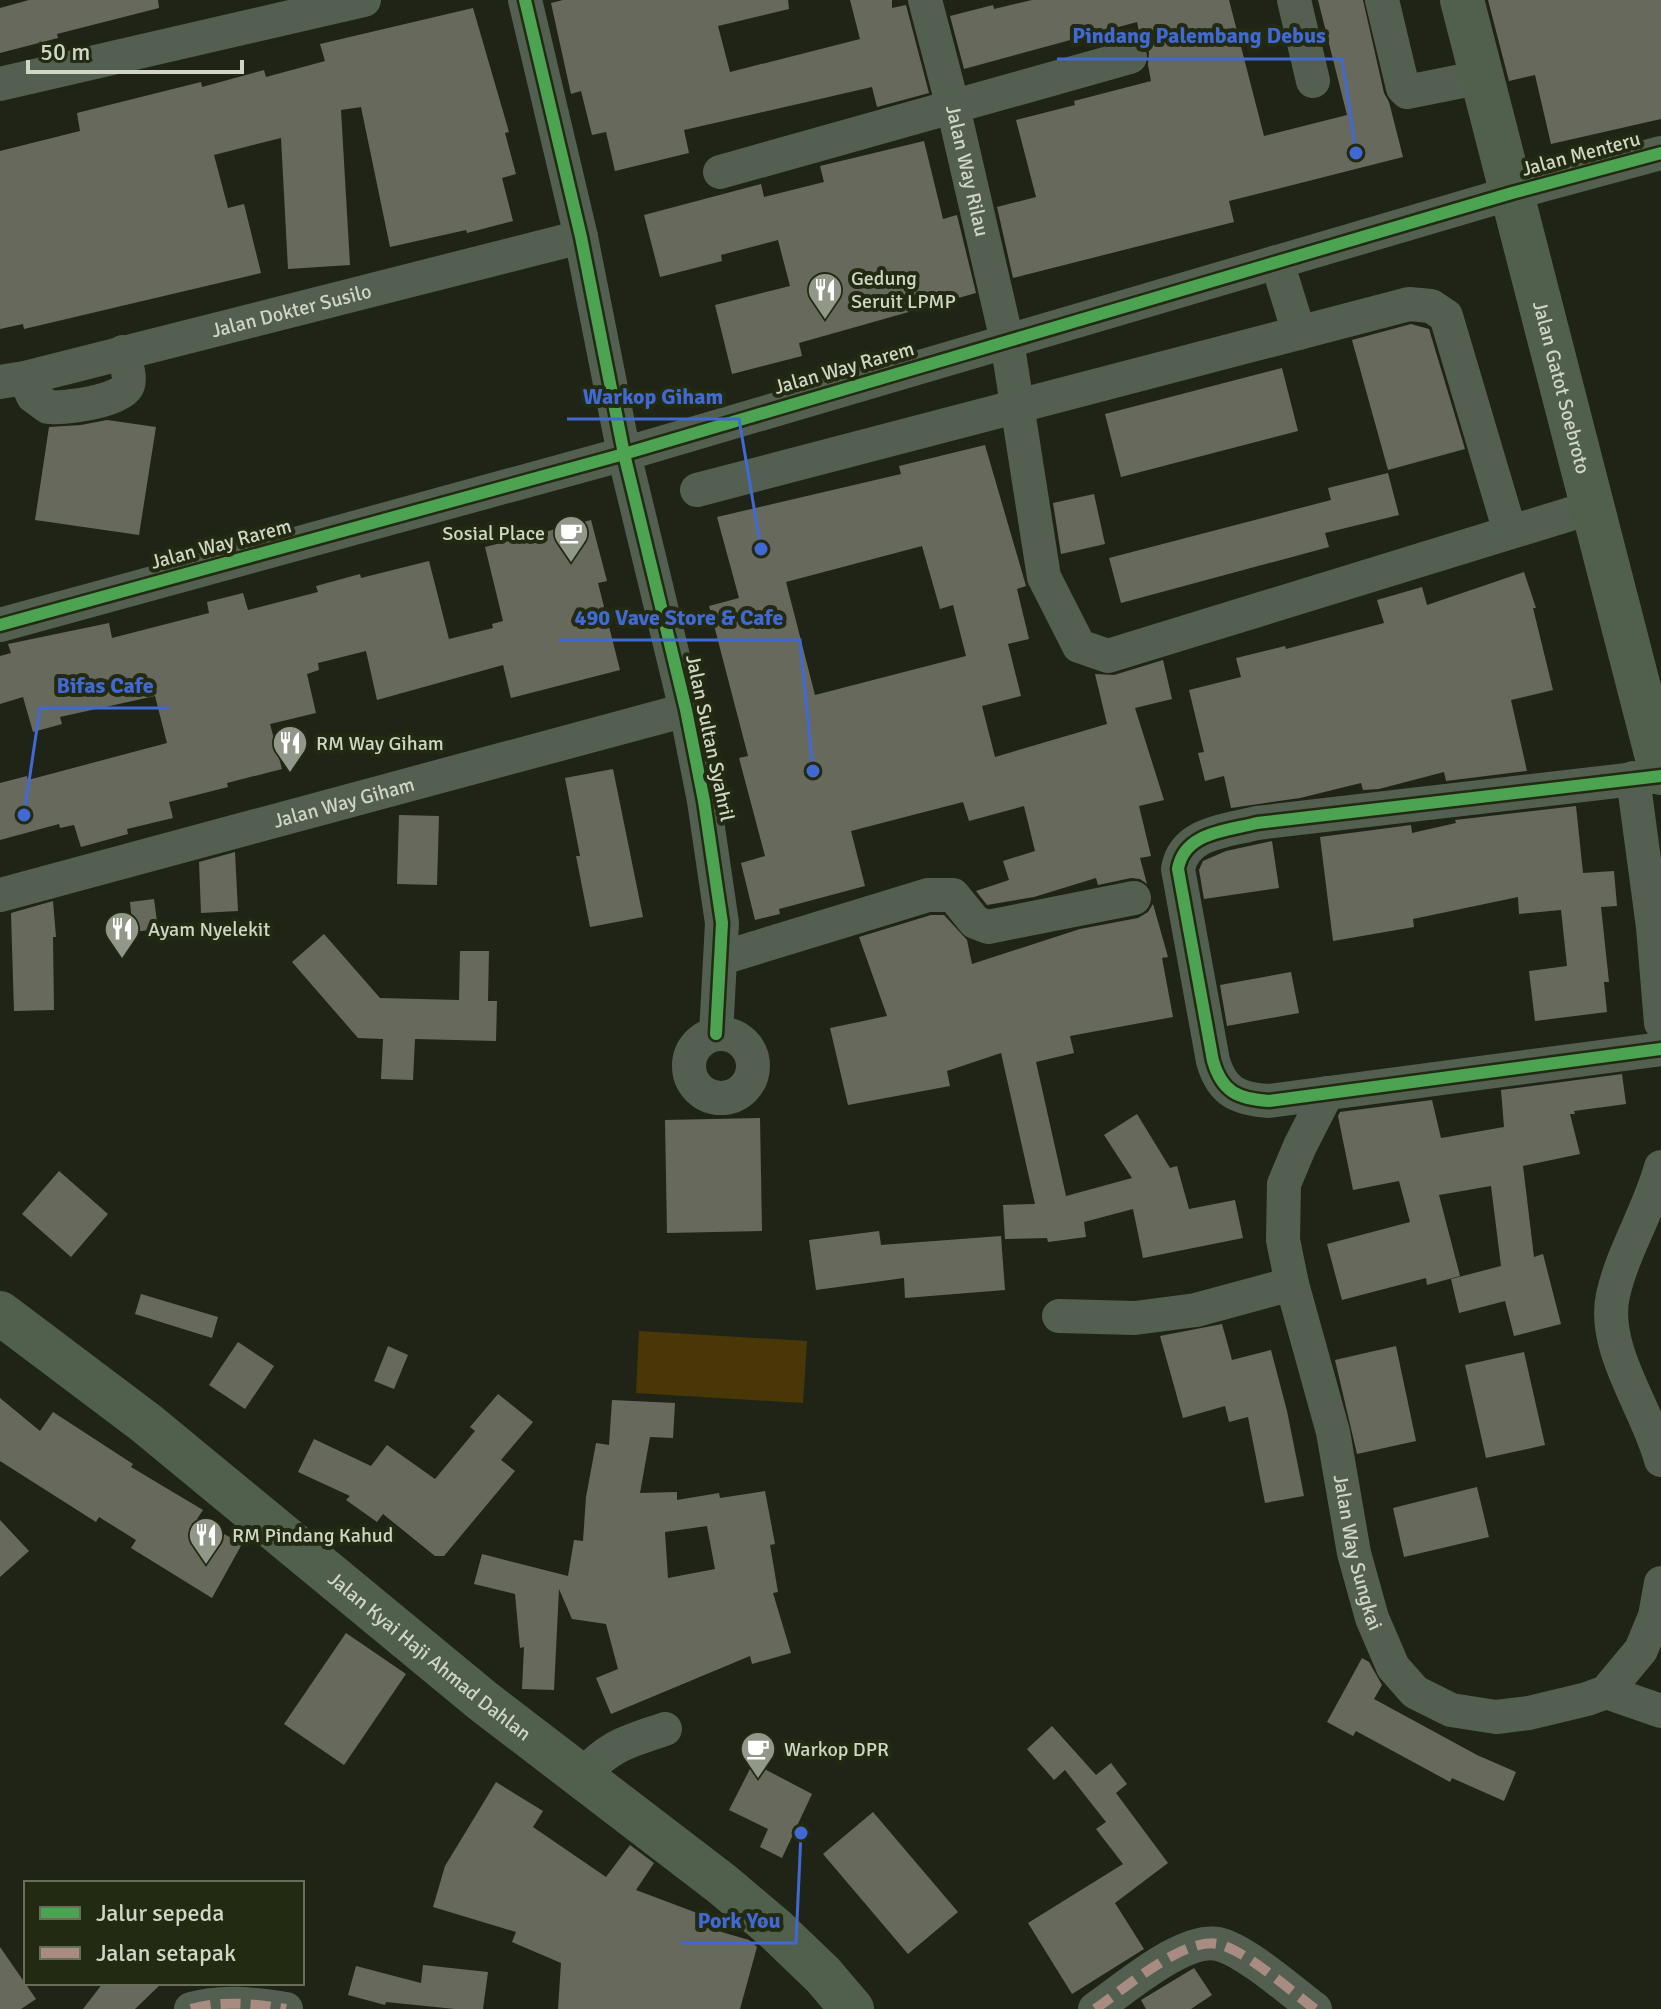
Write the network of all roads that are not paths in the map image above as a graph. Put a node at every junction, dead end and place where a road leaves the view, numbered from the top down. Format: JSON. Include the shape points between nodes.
{"nodes":[{"id":1,"x":364,"y":0,"type":"edge"},
{"id":2,"x":525,"y":0,"type":"edge"},
{"id":3,"x":925,"y":0,"type":"edge"},
{"id":4,"x":1294,"y":0,"type":"edge"},
{"id":5,"x":1382,"y":0,"type":"edge"},
{"id":6,"x":1462,"y":0,"type":"edge"},
{"id":7,"x":1130,"y":57,"type":"dead end"},
{"id":8,"x":1482,"y":77,"type":"junction"},
{"id":9,"x":1313,"y":81,"type":"dead end"},
{"id":10,"x":0,"y":84,"type":"edge"},
{"id":11,"x":953,"y":107,"type":"junction"},
{"id":12,"x":1661,"y":153,"type":"edge"},
{"id":13,"x":720,"y":172,"type":"dead end"},
{"id":14,"x":1512,"y":193,"type":"junction"},
{"id":15,"x":581,"y":237,"type":"junction"},
{"id":16,"x":1277,"y":262,"type":"junction"},
{"id":17,"x":1299,"y":333,"type":"junction"},
{"id":18,"x":1007,"y":341,"type":"junction"},
{"id":19,"x":12,"y":380,"type":"edge"},
{"id":20,"x":1017,"y":407,"type":"junction"},
{"id":21,"x":624,"y":454,"type":"junction"},
{"id":22,"x":697,"y":490,"type":"dead end"},
{"id":23,"x":1593,"y":507,"type":"junction"},
{"id":24,"x":1510,"y":532,"type":"junction"},
{"id":25,"x":0,"y":625,"type":"edge"},
{"id":26,"x":1649,"y":682,"type":"edge"},
{"id":27,"x":686,"y":710,"type":"junction"},
{"id":28,"x":1652,"y":776,"type":"edge"},
{"id":29,"x":0,"y":895,"type":"edge"},
{"id":30,"x":1134,"y":898,"type":"dead end"},
{"id":31,"x":722,"y":958,"type":"junction"},
{"id":32,"x":1661,"y":1023,"type":"edge"},
{"id":33,"x":716,"y":1034,"type":"dead end"},
{"id":34,"x":1661,"y":1049,"type":"edge"},
{"id":35,"x":1327,"y":1093,"type":"junction"},
{"id":36,"x":1661,"y":1167,"type":"edge"},
{"id":37,"x":1292,"y":1284,"type":"junction"},
{"id":38,"x":0,"y":1313,"type":"edge"},
{"id":39,"x":1059,"y":1316,"type":"dead end"},
{"id":40,"x":1661,"y":1460,"type":"edge"},
{"id":41,"x":1661,"y":1583,"type":"edge"},
{"id":42,"x":1606,"y":1692,"type":"junction"},
{"id":43,"x":1661,"y":1711,"type":"edge"},
{"id":44,"x":665,"y":1729,"type":"dead end"},
{"id":45,"x":582,"y":1776,"type":"junction"},
{"id":46,"x":192,"y":2009,"type":"edge"},
{"id":47,"x":286,"y":2009,"type":"edge"},
{"id":48,"x":852,"y":2009,"type":"edge"},
{"id":49,"x":1095,"y":2009,"type":"edge"},
{"id":50,"x":1315,"y":2009,"type":"edge"}],
"edges":[{"from":1,"to":10,"type":"street"},
{"from":2,"to":15,"type":"street","name":"Jalan Sultan Syahril"},
{"from":3,"to":11,"type":"street","name":"Jalan Way Rilau"},
{"from":4,"to":9,"type":"street"},
{"from":5,"to":8,"type":"street","via":[[1407,92]]},
{"from":6,"to":8,"type":"main road","name":"Jalan Gatot Soebroto"},
{"from":7,"to":11,"type":"street"},
{"from":8,"to":14,"type":"main road","name":"Jalan Gatot Soebroto"},
{"from":11,"to":13,"type":"street"},
{"from":11,"to":18,"type":"street","name":"Jalan Way Rilau"},
{"from":12,"to":14,"type":"street","name":"Jalan Menteru"},
{"from":14,"to":16,"type":"street","name":"Jalan Way Rarem"},
{"from":14,"to":23,"type":"main road","name":"Jalan Gatot Soebroto"},
{"from":15,"to":19,"type":"street","name":"Jalan Dokter Susilo"},
{"from":15,"to":21,"type":"street","name":"Jalan Sultan Syahril"},
{"from":16,"to":17,"type":"street"},
{"from":16,"to":18,"type":"street","name":"Jalan Way Rarem"},
{"from":17,"to":20,"type":"street"},
{"from":17,"to":24,"type":"street","via":[[1409,304],[1431,306],[1446,316]]},
{"from":18,"to":20,"type":"street","name":"Jalan Way Rilau"},
{"from":18,"to":21,"type":"street","name":"Jalan Way Rarem"},
{"from":20,"to":22,"type":"street"},
{"from":20,"to":24,"type":"street","name":"Jalan Way Rilau","via":[[1044,577],[1079,646],[1108,656]]},
{"from":21,"to":25,"type":"street","name":"Jalan Way Rarem"},
{"from":21,"to":27,"type":"street","name":"Jalan Sultan Syahril"},
{"from":23,"to":24,"type":"street","name":"Jalan Way Rilau"},
{"from":23,"to":26,"type":"main road","name":"Jalan Gatot Soebroto"},
{"from":26,"to":28,"type":"main road","name":"Jalan Gatot Soebroto"},
{"from":27,"to":29,"type":"street","name":"Jalan Way Giham"},
{"from":27,"to":31,"type":"street","name":"Jalan Sultan Syahril","via":[[715,864]]},
{"from":28,"to":32,"type":"street","via":[[1653,927]]},
{"from":28,"to":35,"type":"street","via":[[1257,823],[1199,839],[1184,849],[1178,869],[1213,1061],[1224,1086],[1250,1100]]},
{"from":30,"to":31,"type":"street","via":[[988,927],[975,922],[953,895],[928,895]]},
{"from":31,"to":33,"type":"street","name":"Jalan Sultan Syahril"},
{"from":34,"to":35,"type":"street"},
{"from":35,"to":37,"type":"street","name":"Jalan Way Sungkai","via":[[1284,1184],[1283,1240]]},
{"from":36,"to":40,"type":"street","via":[[1612,1297],[1619,1354]]},
{"from":37,"to":39,"type":"street","via":[[1196,1310],[1135,1318]]},
{"from":37,"to":42,"type":"street","name":"Jalan Way Sungkai","via":[[1333,1432],[1354,1553],[1372,1618],[1393,1667],[1415,1692],[1451,1710],[1496,1717]]},
{"from":38,"to":45,"type":"main road","name":"Jalan Kyai Haji Ahmad Dahlan","via":[[146,1423],[483,1701]]},
{"from":41,"to":42,"type":"street","via":[[1641,1650]]},
{"from":42,"to":43,"type":"street"},
{"from":44,"to":45,"type":"street","via":[[617,1746]]},
{"from":45,"to":48,"type":"main road","name":"Jalan Kyai Haji Ahmad Dahlan","via":[[774,1928]]},
{"from":46,"to":47,"type":"street","via":[[236,2003]]},
{"from":49,"to":50,"type":"street","via":[[1175,1954],[1208,1943],[1244,1957]]}]}
